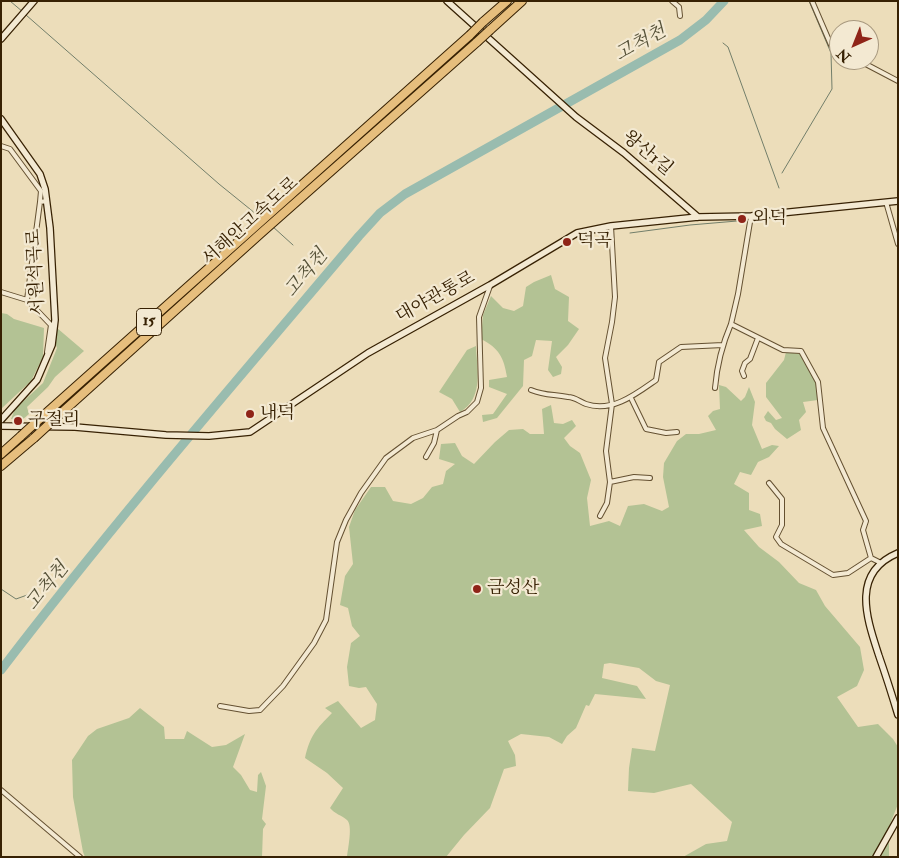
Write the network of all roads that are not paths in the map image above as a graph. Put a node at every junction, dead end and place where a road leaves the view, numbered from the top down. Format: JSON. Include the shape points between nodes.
{"nodes":[{"id":1,"x":34,"y":1,"type":"edge"},
{"id":2,"x":447,"y":1,"type":"edge"},
{"id":3,"x":507,"y":1,"type":"edge"},
{"id":4,"x":522,"y":1,"type":"edge"},
{"id":5,"x":672,"y":1,"type":"edge"},
{"id":6,"x":812,"y":1,"type":"edge"},
{"id":7,"x":680,"y":16,"type":"dead end"},
{"id":8,"x":1,"y":39,"type":"edge"},
{"id":9,"x":829,"y":40,"type":"edge"},
{"id":10,"x":877,"y":70,"type":"edge"},
{"id":11,"x":898,"y":81,"type":"edge"},
{"id":12,"x":1,"y":119,"type":"edge"},
{"id":13,"x":1,"y":146,"type":"edge"},
{"id":14,"x":43,"y":190,"type":"junction"},
{"id":15,"x":48,"y":201,"type":"junction"},
{"id":16,"x":898,"y":201,"type":"edge"},
{"id":17,"x":40,"y":202,"type":"junction"},
{"id":18,"x":886,"y":202,"type":"junction"},
{"id":19,"x":276,"y":214,"type":"junction"},
{"id":20,"x":698,"y":217,"type":"junction"},
{"id":21,"x":751,"y":219,"type":"junction"},
{"id":22,"x":611,"y":226,"type":"junction"},
{"id":23,"x":257,"y":231,"type":"junction"},
{"id":24,"x":898,"y":244,"type":"edge"},
{"id":25,"x":490,"y":285,"type":"junction"},
{"id":26,"x":1,"y":292,"type":"edge"},
{"id":27,"x":27,"y":300,"type":"junction"},
{"id":28,"x":731,"y":324,"type":"junction"},
{"id":29,"x":758,"y":338,"type":"junction"},
{"id":30,"x":723,"y":345,"type":"junction"},
{"id":31,"x":45,"y":364,"type":"junction"},
{"id":32,"x":744,"y":376,"type":"dead end"},
{"id":33,"x":715,"y":388,"type":"dead end"},
{"id":34,"x":531,"y":390,"type":"dead end"},
{"id":35,"x":631,"y":398,"type":"junction"},
{"id":36,"x":612,"y":404,"type":"junction"},
{"id":37,"x":1,"y":420,"type":"edge"},
{"id":38,"x":1,"y":426,"type":"edge"},
{"id":39,"x":437,"y":430,"type":"junction"},
{"id":40,"x":676,"y":432,"type":"dead end"},
{"id":41,"x":1,"y":454,"type":"edge"},
{"id":42,"x":426,"y":457,"type":"dead end"},
{"id":43,"x":1,"y":466,"type":"edge"},
{"id":44,"x":650,"y":478,"type":"dead end"},
{"id":45,"x":610,"y":482,"type":"junction"},
{"id":46,"x":768,"y":483,"type":"dead end"},
{"id":47,"x":600,"y":516,"type":"dead end"},
{"id":48,"x":898,"y":553,"type":"edge"},
{"id":49,"x":871,"y":558,"type":"junction"},
{"id":50,"x":881,"y":563,"type":"junction"},
{"id":51,"x":220,"y":706,"type":"dead end"},
{"id":52,"x":898,"y":715,"type":"edge"},
{"id":53,"x":1,"y":790,"type":"edge"},
{"id":54,"x":898,"y":818,"type":"edge"},
{"id":55,"x":80,"y":857,"type":"edge"},
{"id":56,"x":876,"y":857,"type":"edge"}],
"edges":[{"from":1,"to":8,"type":"main road"},
{"from":2,"to":20,"type":"main road","name":"왕산1길","via":[[576,117],[624,153]]},
{"from":3,"to":19,"type":"highway","name":"서해안고속도로","number":"15","bridge":true},
{"from":4,"to":19,"type":"highway","name":"서해안고속도로","number":"15","bridge":true},
{"from":5,"to":7,"type":"street","via":[[679,7]]},
{"from":6,"to":9,"type":"street"},
{"from":10,"to":11,"type":"street"},
{"from":12,"to":14,"type":"main road","name":"서원석곡로","via":[[40,174]]},
{"from":13,"to":14,"type":"street","via":[[10,149]]},
{"from":14,"to":15,"type":"main road","name":"서원석곡로"},
{"from":14,"to":17,"type":"street"},
{"from":15,"to":17,"type":"street"},
{"from":15,"to":31,"type":"main road","name":"서원석곡로","via":[[54,320],[52,345]]},
{"from":16,"to":18,"type":"main road","name":"대야관통로"},
{"from":17,"to":27,"type":"street"},
{"from":18,"to":21,"type":"main road","name":"대야관통로"},
{"from":18,"to":24,"type":"street"},
{"from":19,"to":23,"type":"highway","name":"서해안고속도로","number":"15"},
{"from":20,"to":21,"type":"main road","name":"대야관통로"},
{"from":20,"to":22,"type":"main road","name":"대야관통로"},
{"from":21,"to":28,"type":"street"},
{"from":22,"to":25,"type":"main road","name":"대야관통로","via":[[577,233]]},
{"from":22,"to":36,"type":"street","via":[[615,297],[605,358]]},
{"from":23,"to":41,"type":"highway","name":"서해안고속도로","number":"15","bridge":true},
{"from":23,"to":43,"type":"highway","name":"서해안고속도로","number":"15","bridge":true},
{"from":25,"to":38,"type":"main road","name":"대야관통로","via":[[368,353],[250,432],[209,436],[75,427]]},
{"from":25,"to":39,"type":"street","via":[[479,318],[481,388],[477,402]]},
{"from":26,"to":27,"type":"street"},
{"from":27,"to":31,"type":"street","via":[[51,325]]},
{"from":28,"to":29,"type":"street"},
{"from":28,"to":30,"type":"street"},
{"from":29,"to":32,"type":"street","via":[[742,371]]},
{"from":29,"to":49,"type":"street","via":[[783,350],[801,350],[810,365],[818,382],[823,428],[866,521],[863,530]]},
{"from":30,"to":33,"type":"street"},
{"from":30,"to":35,"type":"street","via":[[681,347],[659,362],[656,380]]},
{"from":31,"to":37,"type":"main road","name":"서원석곡로","via":[[38,380]]},
{"from":34,"to":36,"type":"street","via":[[601,407]]},
{"from":35,"to":36,"type":"street"},
{"from":35,"to":40,"type":"street","via":[[646,429]]},
{"from":36,"to":45,"type":"street","via":[[606,451]]},
{"from":39,"to":42,"type":"street"},
{"from":39,"to":51,"type":"street","via":[[413,438],[386,458],[360,493],[337,542],[326,620],[314,643],[283,686],[260,710]]},
{"from":44,"to":45,"type":"street","via":[[634,477]]},
{"from":45,"to":47,"type":"street","via":[[607,502]]},
{"from":46,"to":49,"type":"street","via":[[782,499],[782,525],[776,537],[781,544],[833,575],[848,573]]},
{"from":48,"to":50,"type":"main road"},
{"from":49,"to":50,"type":"street"},
{"from":50,"to":52,"type":"main road","via":[[868,584],[865,599],[867,619]]},
{"from":53,"to":55,"type":"street"},
{"from":54,"to":56,"type":"main road"}]}
